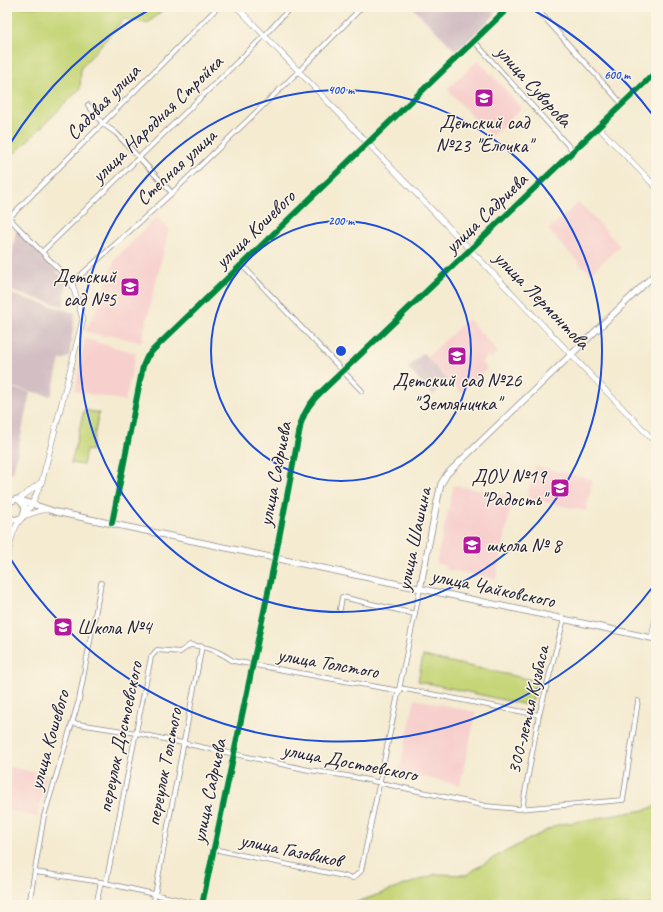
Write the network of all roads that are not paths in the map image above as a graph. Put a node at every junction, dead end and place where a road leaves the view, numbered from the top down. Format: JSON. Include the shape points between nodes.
{"nodes":[{"id":1,"x":218,"y":7,"type":"edge"},
{"id":2,"x":238,"y":7,"type":"edge"},
{"id":3,"x":291,"y":7,"type":"edge"},
{"id":4,"x":362,"y":7,"type":"edge"},
{"id":5,"x":509,"y":7,"type":"edge"},
{"id":6,"x":535,"y":7,"type":"edge"},
{"id":7,"x":265,"y":35,"type":"junction"},
{"id":8,"x":474,"y":40,"type":"junction"},
{"id":9,"x":299,"y":70,"type":"junction"},
{"id":10,"x":656,"y":72,"type":"edge"},
{"id":11,"x":622,"y":104,"type":"junction"},
{"id":12,"x":88,"y":105,"type":"dead end"},
{"id":13,"x":103,"y":124,"type":"junction"},
{"id":14,"x":598,"y":127,"type":"junction"},
{"id":15,"x":368,"y":142,"type":"junction"},
{"id":16,"x":573,"y":151,"type":"junction"},
{"id":17,"x":139,"y":158,"type":"junction"},
{"id":18,"x":656,"y":187,"type":"edge"},
{"id":19,"x":172,"y":193,"type":"junction"},
{"id":20,"x":470,"y":249,"type":"junction"},
{"id":21,"x":42,"y":252,"type":"junction"},
{"id":22,"x":242,"y":265,"type":"junction"},
{"id":23,"x":656,"y":273,"type":"edge"},
{"id":24,"x":72,"y":283,"type":"junction"},
{"id":25,"x":571,"y":354,"type":"junction"},
{"id":26,"x":342,"y":372,"type":"junction"},
{"id":27,"x":362,"y":391,"type":"dead end"},
{"id":28,"x":656,"y":443,"type":"edge"},
{"id":29,"x":42,"y":481,"type":"junction"},
{"id":30,"x":7,"y":499,"type":"edge"},
{"id":31,"x":18,"y":500,"type":"junction"},
{"id":32,"x":32,"y":504,"type":"junction"},
{"id":33,"x":7,"y":505,"type":"edge"},
{"id":34,"x":47,"y":510,"type":"junction"},
{"id":35,"x":7,"y":516,"type":"edge"},
{"id":36,"x":23,"y":517,"type":"junction"},
{"id":37,"x":112,"y":523,"type":"junction"},
{"id":38,"x":11,"y":539,"type":"junction"},
{"id":39,"x":7,"y":559,"type":"edge"},
{"id":40,"x":275,"y":559,"type":"junction"},
{"id":41,"x":101,"y":584,"type":"dead end"},
{"id":42,"x":420,"y":589,"type":"junction"},
{"id":43,"x":340,"y":609,"type":"dead end"},
{"id":44,"x":415,"y":614,"type":"junction"},
{"id":45,"x":656,"y":616,"type":"edge"},
{"id":46,"x":564,"y":619,"type":"junction"},
{"id":47,"x":654,"y":639,"type":"edge"},
{"id":48,"x":202,"y":646,"type":"junction"},
{"id":49,"x":252,"y":664,"type":"junction"},
{"id":50,"x":400,"y":689,"type":"junction"},
{"id":51,"x":638,"y":701,"type":"dead end"},
{"id":52,"x":539,"y":716,"type":"junction"},
{"id":53,"x":72,"y":723,"type":"junction"},
{"id":54,"x":136,"y":733,"type":"junction"},
{"id":55,"x":184,"y":743,"type":"junction"},
{"id":56,"x":233,"y":754,"type":"junction"},
{"id":57,"x":379,"y":783,"type":"junction"},
{"id":58,"x":522,"y":809,"type":"junction"},
{"id":59,"x":213,"y":849,"type":"junction"},
{"id":60,"x":35,"y":872,"type":"junction"},
{"id":61,"x":361,"y":872,"type":"joint"},
{"id":62,"x":104,"y":882,"type":"junction"},
{"id":63,"x":155,"y":894,"type":"junction"},
{"id":64,"x":29,"y":905,"type":"edge"},
{"id":65,"x":96,"y":905,"type":"edge"},
{"id":66,"x":152,"y":905,"type":"edge"},
{"id":67,"x":202,"y":905,"type":"edge"}],
"edges":[{"from":1,"to":13,"type":"street","name":"Садовая улица"},
{"from":2,"to":7,"type":"street","name":"улица Лермонтова"},
{"from":3,"to":7,"type":"street","name":"улица Народная Стройка"},
{"from":4,"to":9,"type":"street","name":"Степная улица"},
{"from":5,"to":8,"type":"street","name":"улица Кошевого"},
{"from":6,"to":11,"type":"street"},
{"from":7,"to":9,"type":"street","name":"улица Лермонтова"},
{"from":7,"to":17,"type":"street","name":"улица Народная Стройка"},
{"from":8,"to":15,"type":"street","name":"улица Кошевого"},
{"from":8,"to":16,"type":"street","name":"улица Суворова"},
{"from":9,"to":15,"type":"street","name":"улица Лермонтова"},
{"from":9,"to":19,"type":"street","name":"Степная улица"},
{"from":10,"to":11,"type":"street","name":"улица Садриева"},
{"from":11,"to":14,"type":"street","name":"улица Садриева"},
{"from":12,"to":13,"type":"street"},
{"from":13,"to":17,"type":"street","via":[[116,133]]},
{"from":13,"to":21,"type":"street","name":"Садовая улица","via":[[9,218]]},
{"from":14,"to":16,"type":"street","name":"улица Садриева"},
{"from":14,"to":18,"type":"street"},
{"from":15,"to":20,"type":"street","name":"улица Лермонтова"},
{"from":15,"to":22,"type":"street","name":"улица Кошевого"},
{"from":16,"to":20,"type":"street","name":"улица Садриева"},
{"from":17,"to":19,"type":"street"},
{"from":17,"to":21,"type":"street","name":"улица Народная Стройка"},
{"from":19,"to":24,"type":"street","name":"Степная улица"},
{"from":20,"to":25,"type":"street","name":"улица Лермонтова"},
{"from":20,"to":26,"type":"street","name":"улица Садриева"},
{"from":21,"to":24,"type":"street"},
{"from":22,"to":26,"type":"street"},
{"from":22,"to":37,"type":"street","name":"улица Кошевого","via":[[147,357],[143,366]]},
{"from":23,"to":25,"type":"main road","name":"улица Шашина"},
{"from":24,"to":29,"type":"street","via":[[83,319]]},
{"from":25,"to":28,"type":"street","name":"улица Лермонтова"},
{"from":25,"to":42,"type":"main road","name":"улица Шашина","via":[[447,474],[437,502]]},
{"from":26,"to":27,"type":"street"},
{"from":26,"to":40,"type":"street","name":"улица Садриева","via":[[314,398],[304,412]]},
{"from":29,"to":31,"type":"street"},
{"from":29,"to":32,"type":"street"},
{"from":30,"to":31,"type":"main road","name":"улица Чайковского"},
{"from":31,"to":32,"type":"main road","name":"улица Чайковского"},
{"from":31,"to":33,"type":"main road"},
{"from":31,"to":36,"type":"main road","via":[[25,507]]},
{"from":32,"to":34,"type":"main road","name":"улица Чайковского"},
{"from":32,"to":36,"type":"street"},
{"from":34,"to":36,"type":"street"},
{"from":34,"to":37,"type":"main road","name":"улица Чайковского"},
{"from":35,"to":36,"type":"main road","via":[[14,520]]},
{"from":35,"to":38,"type":"street"},
{"from":36,"to":38,"type":"street"},
{"from":37,"to":40,"type":"main road","name":"улица Чайковского"},
{"from":38,"to":39,"type":"street"},
{"from":40,"to":42,"type":"main road","name":"улица Чайковского"},
{"from":40,"to":49,"type":"street","name":"улица Садриева"},
{"from":41,"to":53,"type":"street","name":"улица Кошевого","via":[[79,700]]},
{"from":42,"to":44,"type":"street","name":"улица Шашина"},
{"from":42,"to":46,"type":"main road","name":"улица Чайковского"},
{"from":43,"to":44,"type":"street","via":[[342,597]]},
{"from":44,"to":50,"type":"street","name":"улица Шашина"},
{"from":45,"to":47,"type":"street"},
{"from":46,"to":47,"type":"main road","name":"улица Чайковского"},
{"from":46,"to":52,"type":"street","name":"300-летия Кузбаса"},
{"from":48,"to":49,"type":"street","via":[[218,651],[233,661]]},
{"from":48,"to":54,"type":"street","name":"переулок Достоевского","via":[[190,645],[180,652],[157,650],[151,656]]},
{"from":48,"to":55,"type":"street","name":"переулок Толстого"},
{"from":49,"to":50,"type":"street","name":"улица Толстого"},
{"from":49,"to":56,"type":"street","name":"улица Садриева"},
{"from":50,"to":52,"type":"street","name":"улица Толстого"},
{"from":50,"to":57,"type":"street","name":"улица Шашина"},
{"from":51,"to":58,"type":"street","name":"улица Достоевского","via":[[623,800]]},
{"from":52,"to":58,"type":"street","name":"300-летия Кузбаса"},
{"from":53,"to":54,"type":"street","name":"улица Достоевского"},
{"from":53,"to":60,"type":"street","name":"улица Кошевого","via":[[44,816]]},
{"from":54,"to":55,"type":"street","name":"улица Достоевского"},
{"from":54,"to":62,"type":"street","name":"переулок Достоевского"},
{"from":55,"to":56,"type":"street","name":"улица Достоевского"},
{"from":55,"to":63,"type":"street","name":"переулок Толстого"},
{"from":56,"to":57,"type":"street","name":"улица Достоевского"},
{"from":56,"to":59,"type":"street","name":"улица Садриева"},
{"from":57,"to":58,"type":"street","name":"улица Достоевского","via":[[486,806]]},
{"from":57,"to":61,"type":"street","name":"улица Шашина"},
{"from":59,"to":61,"type":"street","name":"улица Газовиков","via":[[353,878]]},
{"from":59,"to":67,"type":"street","name":"улица Садриева"},
{"from":60,"to":62,"type":"street"},
{"from":60,"to":64,"type":"street","name":"улица Кошевого"},
{"from":62,"to":63,"type":"street"},
{"from":62,"to":65,"type":"street","name":"переулок Достоевского"},
{"from":63,"to":66,"type":"street","name":"переулок Толстого"},
{"from":63,"to":67,"type":"street"}]}
